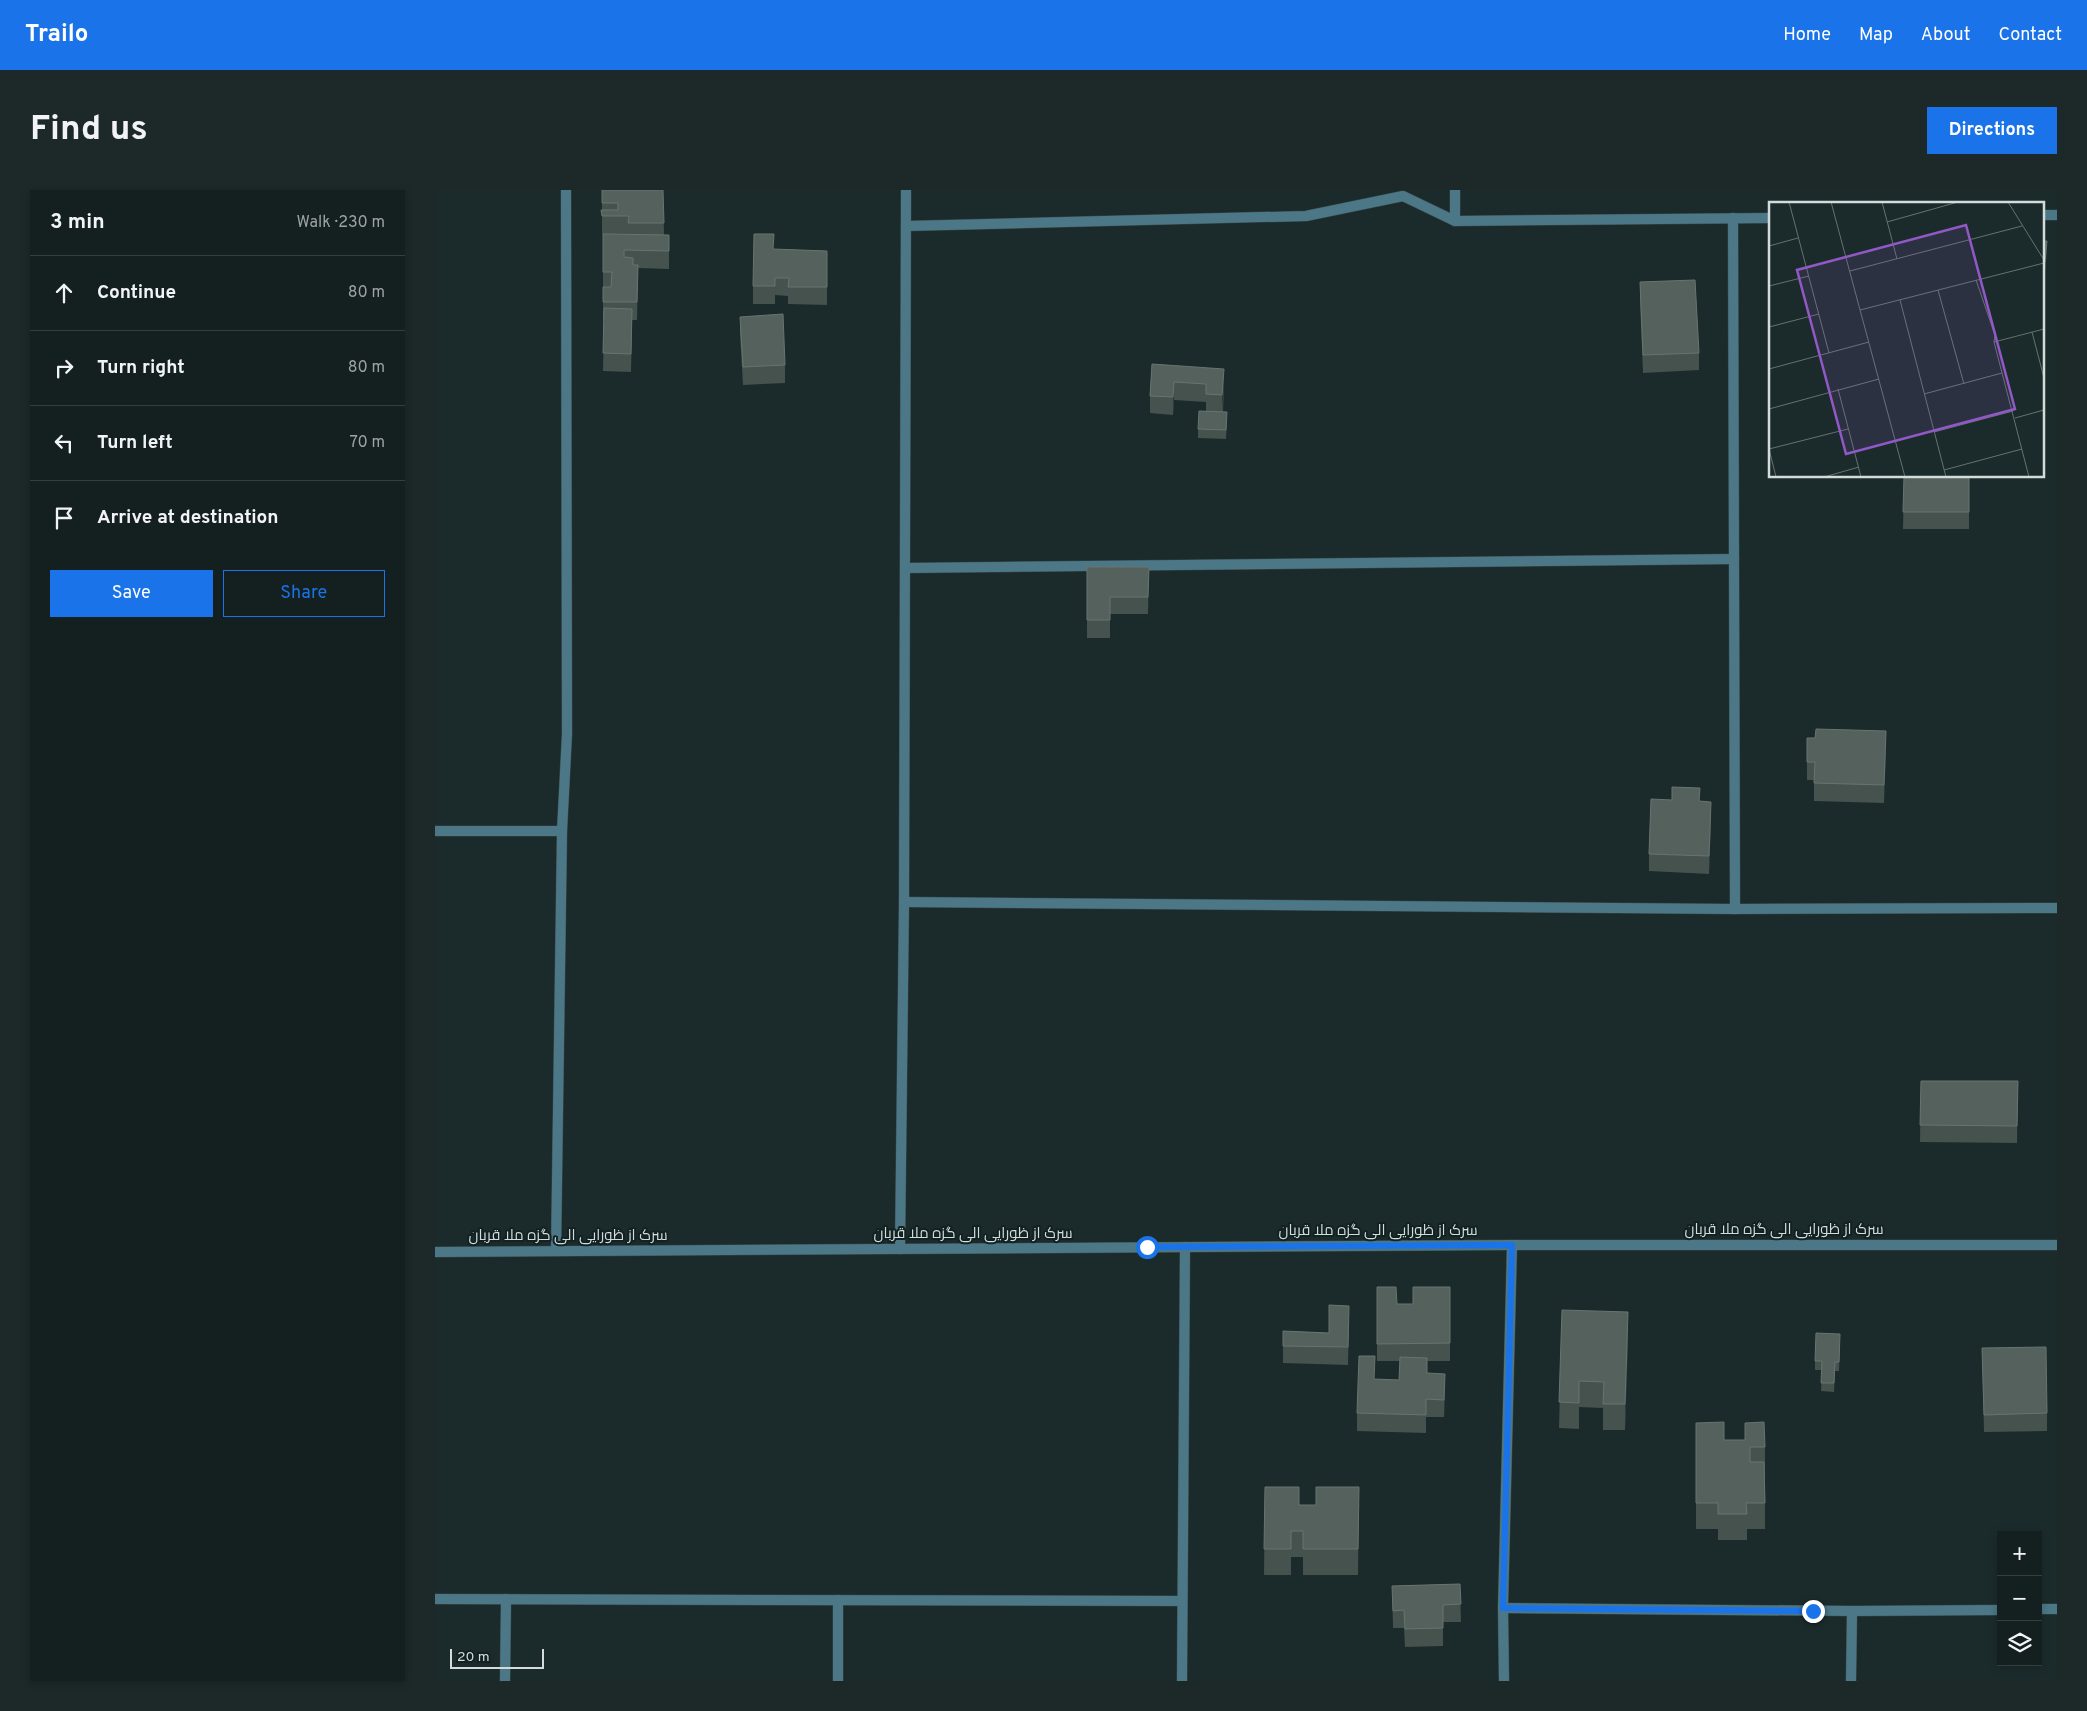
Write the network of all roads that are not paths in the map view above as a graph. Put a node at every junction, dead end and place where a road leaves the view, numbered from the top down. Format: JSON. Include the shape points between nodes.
{"nodes":[{"id":1,"x":565,"y":190,"type":"edge"},
{"id":2,"x":906,"y":190,"type":"edge"},
{"id":3,"x":1455,"y":190,"type":"edge"},
{"id":4,"x":1733,"y":218,"type":"junction"},
{"id":5,"x":1769,"y":218,"type":"edge"},
{"id":6,"x":1455,"y":221,"type":"junction"},
{"id":7,"x":906,"y":226,"type":"junction"},
{"id":8,"x":1734,"y":559,"type":"junction"},
{"id":9,"x":905,"y":568,"type":"junction"},
{"id":10,"x":563,"y":830,"type":"junction"},
{"id":11,"x":435,"y":831,"type":"edge"},
{"id":12,"x":904,"y":902,"type":"junction"},
{"id":13,"x":2057,"y":908,"type":"edge"},
{"id":14,"x":1735,"y":909,"type":"junction"},
{"id":15,"x":1512,"y":1245,"type":"junction"},
{"id":16,"x":2057,"y":1245,"type":"edge"},
{"id":17,"x":1185,"y":1247,"type":"junction"},
{"id":18,"x":900,"y":1249,"type":"junction"},
{"id":19,"x":556,"y":1251,"type":"junction"},
{"id":20,"x":435,"y":1252,"type":"edge"},
{"id":21,"x":435,"y":1599,"type":"edge"},
{"id":22,"x":506,"y":1599,"type":"junction"},
{"id":23,"x":838,"y":1600,"type":"junction"},
{"id":24,"x":1182,"y":1600,"type":"junction"},
{"id":25,"x":1503,"y":1608,"type":"junction"},
{"id":26,"x":2042,"y":1609,"type":"edge"},
{"id":27,"x":2057,"y":1609,"type":"edge"},
{"id":28,"x":1997,"y":1610,"type":"edge"},
{"id":29,"x":1852,"y":1612,"type":"junction"},
{"id":30,"x":505,"y":1681,"type":"edge"},
{"id":31,"x":838,"y":1681,"type":"edge"},
{"id":32,"x":1182,"y":1681,"type":"edge"},
{"id":33,"x":1504,"y":1681,"type":"edge"},
{"id":34,"x":1851,"y":1681,"type":"edge"}],
"edges":[{"from":1,"to":10,"type":"street","via":[[567,734]]},
{"from":2,"to":7,"type":"street"},
{"from":3,"to":6,"type":"street"},
{"from":4,"to":5,"type":"street"},
{"from":4,"to":6,"type":"street"},
{"from":4,"to":8,"type":"street"},
{"from":6,"to":7,"type":"street","via":[[1403,196],[1306,216]]},
{"from":7,"to":9,"type":"street"},
{"from":8,"to":9,"type":"street"},
{"from":8,"to":14,"type":"street"},
{"from":9,"to":12,"type":"street"},
{"from":10,"to":11,"type":"street"},
{"from":10,"to":19,"type":"street"},
{"from":12,"to":14,"type":"street"},
{"from":12,"to":18,"type":"street"},
{"from":13,"to":14,"type":"street"},
{"from":15,"to":16,"type":"street","name":"سرک از ظورایی الی گزه ملا قربان"},
{"from":15,"to":17,"type":"street","name":"سرک از ظورایی الی گزه ملا قربان"},
{"from":15,"to":25,"type":"street"},
{"from":17,"to":18,"type":"street","name":"سرک از ظورایی الی گزه ملا قربان"},
{"from":17,"to":24,"type":"street"},
{"from":18,"to":19,"type":"street","name":"سرک از ظورایی الی گزه ملا قربان"},
{"from":19,"to":20,"type":"street","name":"سرک از ظورایی الی گزه ملا قربان"},
{"from":21,"to":22,"type":"street"},
{"from":22,"to":23,"type":"street"},
{"from":22,"to":30,"type":"street"},
{"from":23,"to":24,"type":"street"},
{"from":23,"to":31,"type":"street"},
{"from":24,"to":32,"type":"street"},
{"from":25,"to":29,"type":"street"},
{"from":25,"to":33,"type":"street"},
{"from":26,"to":27,"type":"street"},
{"from":28,"to":29,"type":"street"},
{"from":29,"to":34,"type":"street"}]}
